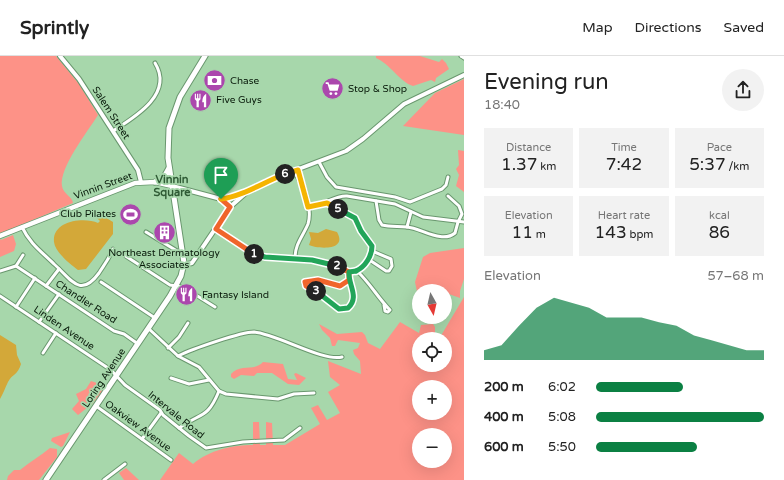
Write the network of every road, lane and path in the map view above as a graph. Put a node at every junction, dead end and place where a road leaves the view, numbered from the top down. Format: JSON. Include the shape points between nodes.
{"nodes":[{"id":1,"x":60,"y":56,"type":"edge"},
{"id":2,"x":205,"y":56,"type":"edge"},
{"id":3,"x":461,"y":56,"type":"edge"},
{"id":4,"x":464,"y":58,"type":"edge"},
{"id":5,"x":155,"y":63,"type":"dead end"},
{"id":6,"x":464,"y":75,"type":"edge"},
{"id":7,"x":113,"y":131,"type":"junction"},
{"id":8,"x":319,"y":162,"type":"junction"},
{"id":9,"x":169,"y":165,"type":"junction"},
{"id":10,"x":296,"y":170,"type":"junction"},
{"id":11,"x":448,"y":177,"type":"dead end"},
{"id":12,"x":141,"y":182,"type":"junction"},
{"id":13,"x":156,"y":182,"type":"junction"},
{"id":14,"x":172,"y":186,"type":"junction"},
{"id":15,"x":248,"y":191,"type":"junction"},
{"id":16,"x":448,"y":196,"type":"dead end"},
{"id":17,"x":221,"y":199,"type":"junction"},
{"id":18,"x":376,"y":201,"type":"junction"},
{"id":19,"x":327,"y":203,"type":"junction"},
{"id":20,"x":230,"y":207,"type":"junction"},
{"id":21,"x":308,"y":207,"type":"junction"},
{"id":22,"x":411,"y":212,"type":"junction"},
{"id":23,"x":463,"y":214,"type":"edge"},
{"id":24,"x":458,"y":222,"type":"junction"},
{"id":25,"x":464,"y":222,"type":"edge"},
{"id":26,"x":22,"y":227,"type":"junction"},
{"id":27,"x":407,"y":227,"type":"junction"},
{"id":28,"x":216,"y":229,"type":"junction"},
{"id":29,"x":146,"y":232,"type":"dead end"},
{"id":30,"x":0,"y":236,"type":"edge"},
{"id":31,"x":113,"y":250,"type":"dead end"},
{"id":32,"x":372,"y":251,"type":"junction"},
{"id":33,"x":183,"y":252,"type":"junction"},
{"id":34,"x":23,"y":255,"type":"dead end"},
{"id":35,"x":124,"y":255,"type":"dead end"},
{"id":36,"x":295,"y":258,"type":"junction"},
{"id":37,"x":368,"y":259,"type":"junction"},
{"id":38,"x":16,"y":266,"type":"junction"},
{"id":39,"x":184,"y":266,"type":"junction"},
{"id":40,"x":59,"y":269,"type":"junction"},
{"id":41,"x":357,"y":271,"type":"junction"},
{"id":42,"x":0,"y":272,"type":"edge"},
{"id":43,"x":349,"y":272,"type":"junction"},
{"id":44,"x":35,"y":278,"type":"junction"},
{"id":45,"x":314,"y":280,"type":"junction"},
{"id":46,"x":349,"y":280,"type":"junction"},
{"id":47,"x":100,"y":282,"type":"dead end"},
{"id":48,"x":177,"y":285,"type":"junction"},
{"id":49,"x":46,"y":286,"type":"junction"},
{"id":50,"x":312,"y":289,"type":"junction"},
{"id":51,"x":59,"y":294,"type":"junction"},
{"id":52,"x":0,"y":296,"type":"edge"},
{"id":53,"x":384,"y":304,"type":"dead end"},
{"id":54,"x":16,"y":307,"type":"junction"},
{"id":55,"x":215,"y":307,"type":"dead end"},
{"id":56,"x":155,"y":318,"type":"junction"},
{"id":57,"x":39,"y":322,"type":"junction"},
{"id":58,"x":188,"y":324,"type":"dead end"},
{"id":59,"x":148,"y":328,"type":"junction"},
{"id":60,"x":56,"y":333,"type":"junction"},
{"id":61,"x":138,"y":344,"type":"junction"},
{"id":62,"x":168,"y":348,"type":"junction"},
{"id":63,"x":43,"y":353,"type":"dead end"},
{"id":64,"x":178,"y":356,"type":"junction"},
{"id":65,"x":342,"y":357,"type":"dead end"},
{"id":66,"x":116,"y":376,"type":"junction"},
{"id":67,"x":171,"y":378,"type":"dead end"},
{"id":68,"x":209,"y":380,"type":"junction"},
{"id":69,"x":219,"y":391,"type":"junction"},
{"id":70,"x":314,"y":393,"type":"dead end"},
{"id":71,"x":96,"y":406,"type":"junction"},
{"id":72,"x":162,"y":413,"type":"junction"},
{"id":73,"x":179,"y":428,"type":"junction"},
{"id":74,"x":300,"y":428,"type":"dead end"},
{"id":75,"x":142,"y":439,"type":"junction"},
{"id":76,"x":171,"y":460,"type":"dead end"},
{"id":77,"x":125,"y":464,"type":"dead end"},
{"id":78,"x":46,"y":480,"type":"edge"},
{"id":79,"x":104,"y":480,"type":"edge"}],
"edges":[{"from":1,"to":7,"type":"main road","name":"Salem Street","via":[[79,79]]},
{"from":2,"to":9,"type":"highway","via":[[174,109],[168,136]]},
{"from":3,"to":4,"type":"street"},
{"from":5,"to":7,"type":"street","via":[[161,76],[159,89],[138,115]]},
{"from":6,"to":8,"type":"main road","via":[[404,104],[349,149]]},
{"from":7,"to":12,"type":"main road","name":"Salem Street","via":[[138,170]]},
{"from":8,"to":10,"type":"main road"},
{"from":8,"to":11,"type":"street","via":[[329,180],[336,186],[412,202],[442,189]]},
{"from":9,"to":13,"type":"highway","via":[[167,174]]},
{"from":9,"to":14,"type":"highway"},
{"from":10,"to":15,"type":"main road","via":[[261,183]]},
{"from":10,"to":21,"type":"street"},
{"from":12,"to":13,"type":"main road","name":"Vinnin Street"},
{"from":12,"to":26,"type":"main road","name":"Vinnin Street"},
{"from":13,"to":14,"type":"main road","name":"Vinnin Street"},
{"from":14,"to":17,"type":"main road","name":"Vinnin Street"},
{"from":14,"to":33,"type":"highway"},
{"from":15,"to":17,"type":"main road","via":[[235,197]]},
{"from":15,"to":20,"type":"main road"},
{"from":16,"to":23,"type":"street","via":[[460,206]]},
{"from":17,"to":20,"type":"main road","name":"Vinnin Street"},
{"from":18,"to":19,"type":"street","via":[[342,196]]},
{"from":18,"to":22,"type":"street","via":[[395,204]]},
{"from":18,"to":27,"type":"street","via":[[381,224]]},
{"from":19,"to":21,"type":"street"},
{"from":19,"to":32,"type":"street","via":[[355,218],[371,243]]},
{"from":20,"to":28,"type":"main road"},
{"from":21,"to":36,"type":"street","via":[[308,224],[296,246]]},
{"from":22,"to":24,"type":"street"},
{"from":22,"to":27,"type":"street"},
{"from":23,"to":24,"type":"street"},
{"from":24,"to":25,"type":"street"},
{"from":24,"to":27,"type":"street","via":[[455,232],[448,236],[432,235]]},
{"from":26,"to":30,"type":"main road","name":"Vinnin Street"},
{"from":26,"to":40,"type":"street","via":[[39,252]]},
{"from":28,"to":36,"type":"street","via":[[255,254]]},
{"from":28,"to":39,"type":"main road","via":[[192,262]]},
{"from":29,"to":33,"type":"street","via":[[177,252]]},
{"from":31,"to":40,"type":"street","via":[[88,285],[78,284]]},
{"from":32,"to":37,"type":"street"},
{"from":32,"to":37,"type":"street","via":[[391,259],[392,266],[386,271]]},
{"from":33,"to":39,"type":"highway"},
{"from":34,"to":38,"type":"street"},
{"from":35,"to":48,"type":"street","via":[[170,285]]},
{"from":36,"to":43,"type":"street","via":[[328,263]]},
{"from":37,"to":41,"type":"street"},
{"from":38,"to":42,"type":"street"},
{"from":38,"to":44,"type":"street","name":"Chandler Road"},
{"from":39,"to":48,"type":"highway","name":"Loring Avenue"},
{"from":40,"to":49,"type":"street","name":"Chandler Road"},
{"from":41,"to":43,"type":"street"},
{"from":41,"to":53,"type":"street","via":[[367,280]]},
{"from":43,"to":46,"type":"street"},
{"from":44,"to":49,"type":"street","name":"Chandler Road"},
{"from":44,"to":54,"type":"street"},
{"from":45,"to":46,"type":"street","via":[[340,286]]},
{"from":45,"to":50,"type":"street"},
{"from":45,"to":50,"type":"street","via":[[304,283]]},
{"from":46,"to":50,"type":"street","via":[[354,296],[352,303],[346,308],[339,309]]},
{"from":47,"to":56,"type":"street"},
{"from":48,"to":55,"type":"street"},
{"from":48,"to":56,"type":"highway","name":"Loring Avenue"},
{"from":49,"to":51,"type":"street","name":"Chandler Road"},
{"from":51,"to":57,"type":"street"},
{"from":51,"to":61,"type":"street","name":"Chandler Road"},
{"from":52,"to":54,"type":"street","name":"Linden Avenue"},
{"from":54,"to":57,"type":"street","name":"Linden Avenue"},
{"from":56,"to":59,"type":"highway","name":"Loring Avenue"},
{"from":57,"to":60,"type":"street","name":"Linden Avenue"},
{"from":58,"to":62,"type":"street"},
{"from":59,"to":61,"type":"highway","name":"Loring Avenue"},
{"from":59,"to":62,"type":"street"},
{"from":60,"to":63,"type":"street"},
{"from":60,"to":66,"type":"street","name":"Linden Avenue"},
{"from":61,"to":66,"type":"highway","name":"Loring Avenue"},
{"from":62,"to":64,"type":"street"},
{"from":64,"to":65,"type":"street","via":[[228,338],[254,332],[325,355]]},
{"from":64,"to":68,"type":"street","via":[[199,367]]},
{"from":66,"to":71,"type":"highway","name":"Loring Avenue"},
{"from":66,"to":72,"type":"street","name":"Intervale Road"},
{"from":67,"to":68,"type":"street","via":[[189,384]]},
{"from":68,"to":69,"type":"street"},
{"from":69,"to":70,"type":"street","via":[[230,395],[278,399],[294,394]]},
{"from":69,"to":73,"type":"street","via":[[206,413]]},
{"from":71,"to":75,"type":"street","name":"Oakview Avenue"},
{"from":71,"to":78,"type":"highway","name":"Loring Avenue"},
{"from":72,"to":73,"type":"street","name":"Intervale Road"},
{"from":72,"to":75,"type":"street"},
{"from":73,"to":74,"type":"street","name":"Intervale Road","via":[[206,448],[284,440]]},
{"from":75,"to":76,"type":"street","name":"Oakview Avenue"},
{"from":77,"to":79,"type":"street"}]}
